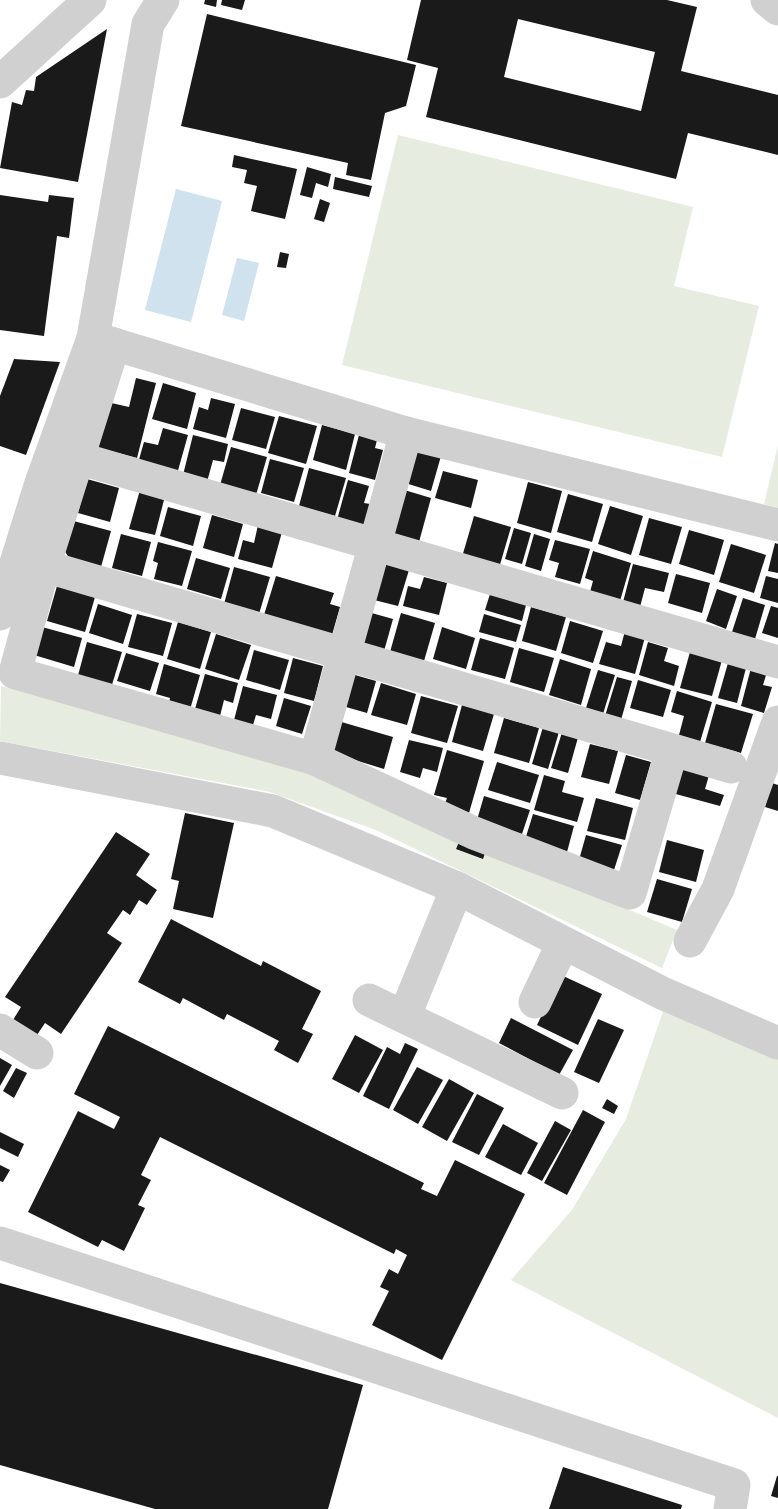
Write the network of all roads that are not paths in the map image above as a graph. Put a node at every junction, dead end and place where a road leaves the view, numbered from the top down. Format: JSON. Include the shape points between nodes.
{"nodes":[{"id":1,"x":90,"y":0,"type":"edge"},
{"id":2,"x":163,"y":0,"type":"edge"},
{"id":3,"x":767,"y":0,"type":"edge"},
{"id":4,"x":778,"y":9,"type":"edge"},
{"id":5,"x":0,"y":82,"type":"edge"},
{"id":6,"x":104,"y":341,"type":"junction"},
{"id":7,"x":406,"y":434,"type":"junction"},
{"id":8,"x":78,"y":458,"type":"junction"},
{"id":9,"x":778,"y":525,"type":"edge"},
{"id":10,"x":375,"y":544,"type":"junction"},
{"id":11,"x":44,"y":566,"type":"junction"},
{"id":12,"x":0,"y":614,"type":"edge"},
{"id":13,"x":344,"y":654,"type":"junction"},
{"id":14,"x":778,"y":662,"type":"edge"},
{"id":15,"x":778,"y":722,"type":"edge"},
{"id":16,"x":672,"y":750,"type":"junction"},
{"id":17,"x":0,"y":758,"type":"edge"},
{"id":18,"x":315,"y":759,"type":"junction"},
{"id":19,"x":772,"y":763,"type":"edge"},
{"id":20,"x":731,"y":767,"type":"dead end"},
{"id":21,"x":457,"y":888,"type":"junction"},
{"id":22,"x":690,"y":940,"type":"dead end"},
{"id":23,"x":564,"y":944,"type":"junction"},
{"id":24,"x":369,"y":1000,"type":"dead end"},
{"id":25,"x":535,"y":1002,"type":"dead end"},
{"id":26,"x":405,"y":1015,"type":"junction"},
{"id":27,"x":0,"y":1030,"type":"edge"},
{"id":28,"x":778,"y":1043,"type":"edge"},
{"id":29,"x":37,"y":1053,"type":"dead end"},
{"id":30,"x":562,"y":1093,"type":"dead end"},
{"id":31,"x":0,"y":1243,"type":"edge"},
{"id":32,"x":729,"y":1509,"type":"edge"}],
"edges":[{"from":1,"to":5,"type":"street"},
{"from":2,"to":6,"type":"street","via":[[148,24]]},
{"from":3,"to":4,"type":"street"},
{"from":6,"to":7,"type":"street"},
{"from":6,"to":8,"type":"street"},
{"from":6,"to":12,"type":"street","via":[[41,483]]},
{"from":7,"to":9,"type":"street"},
{"from":7,"to":10,"type":"street"},
{"from":8,"to":10,"type":"street"},
{"from":8,"to":11,"type":"street"},
{"from":10,"to":13,"type":"street"},
{"from":10,"to":14,"type":"street"},
{"from":11,"to":13,"type":"street"},
{"from":11,"to":18,"type":"street","via":[[15,673]]},
{"from":13,"to":16,"type":"street"},
{"from":13,"to":18,"type":"street"},
{"from":15,"to":19,"type":"street"},
{"from":16,"to":18,"type":"street","via":[[630,893],[474,833]]},
{"from":16,"to":20,"type":"street"},
{"from":17,"to":21,"type":"street","via":[[273,811]]},
{"from":19,"to":22,"type":"street","via":[[718,889]]},
{"from":21,"to":23,"type":"street"},
{"from":21,"to":26,"type":"street"},
{"from":23,"to":25,"type":"street"},
{"from":23,"to":28,"type":"street","via":[[662,993]]},
{"from":24,"to":26,"type":"street"},
{"from":26,"to":30,"type":"street"},
{"from":27,"to":29,"type":"street"},
{"from":31,"to":32,"type":"street","via":[[734,1485]]}]}
